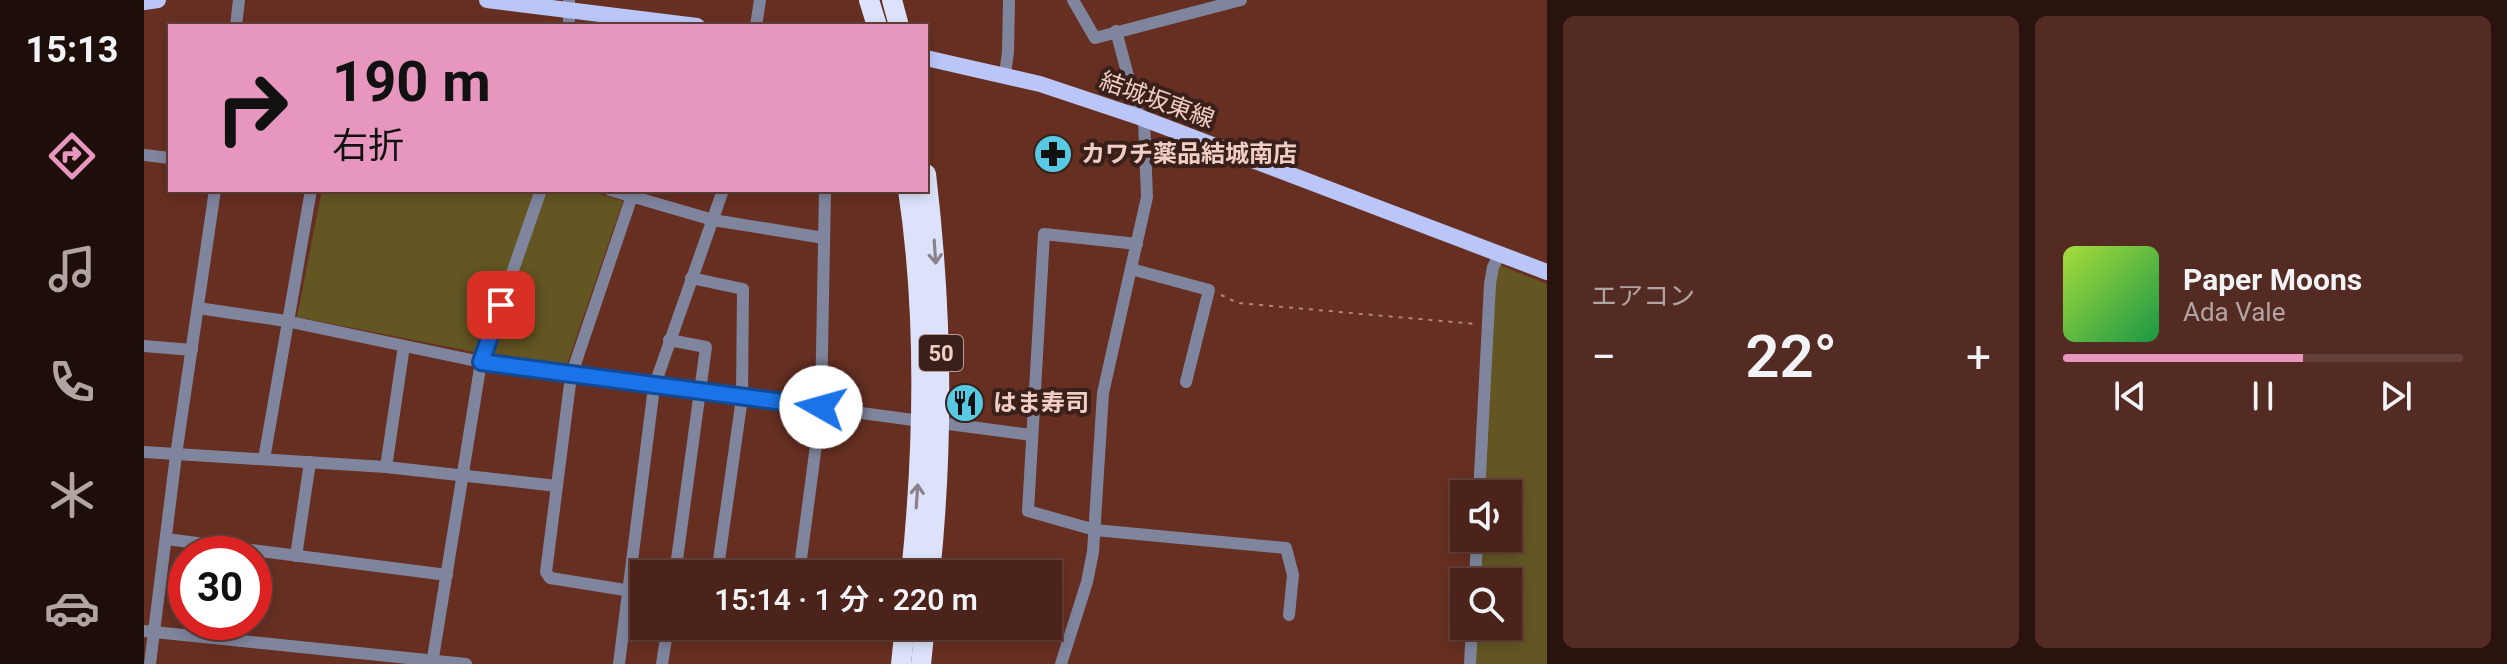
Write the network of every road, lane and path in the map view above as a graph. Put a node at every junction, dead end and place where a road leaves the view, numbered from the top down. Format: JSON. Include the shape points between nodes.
{"nodes":[{"id":1,"x":158,"y":0,"type":"edge"},
{"id":2,"x":239,"y":0,"type":"edge"},
{"id":3,"x":487,"y":0,"type":"edge"},
{"id":4,"x":760,"y":0,"type":"edge"},
{"id":5,"x":869,"y":0,"type":"edge"},
{"id":6,"x":892,"y":0,"type":"edge"},
{"id":7,"x":1009,"y":0,"type":"edge"},
{"id":8,"x":1073,"y":0,"type":"edge"},
{"id":9,"x":1241,"y":0,"type":"edge"},
{"id":10,"x":144,"y":2,"type":"edge"},
{"id":11,"x":569,"y":12,"type":"edge"},
{"id":12,"x":236,"y":24,"type":"edge"},
{"id":13,"x":679,"y":24,"type":"edge"},
{"id":14,"x":756,"y":24,"type":"edge"},
{"id":15,"x":876,"y":24,"type":"edge"},
{"id":16,"x":898,"y":24,"type":"edge"},
{"id":17,"x":1116,"y":31,"type":"junction"},
{"id":18,"x":928,"y":58,"type":"edge"},
{"id":19,"x":1005,"y":74,"type":"junction"},
{"id":20,"x":1142,"y":118,"type":"junction"},
{"id":21,"x":144,"y":155,"type":"edge"},
{"id":22,"x":168,"y":158,"type":"edge"},
{"id":23,"x":928,"y":190,"type":"edge"},
{"id":24,"x":215,"y":192,"type":"edge"},
{"id":25,"x":311,"y":192,"type":"edge"},
{"id":26,"x":540,"y":192,"type":"edge"},
{"id":27,"x":617,"y":192,"type":"edge"},
{"id":28,"x":722,"y":192,"type":"edge"},
{"id":29,"x":825,"y":192,"type":"edge"},
{"id":30,"x":908,"y":192,"type":"edge"},
{"id":31,"x":632,"y":196,"type":"junction"},
{"id":32,"x":713,"y":220,"type":"junction"},
{"id":33,"x":824,"y":238,"type":"junction"},
{"id":34,"x":1137,"y":244,"type":"junction"},
{"id":35,"x":1500,"y":254,"type":"junction"},
{"id":36,"x":1131,"y":269,"type":"junction"},
{"id":37,"x":1547,"y":272,"type":"edge"},
{"id":38,"x":691,"y":278,"type":"junction"},
{"id":39,"x":1209,"y":290,"type":"junction"},
{"id":40,"x":198,"y":308,"type":"junction"},
{"id":41,"x":286,"y":321,"type":"junction"},
{"id":42,"x":1488,"y":325,"type":"junction"},
{"id":43,"x":669,"y":340,"type":"junction"},
{"id":44,"x":144,"y":346,"type":"edge"},
{"id":45,"x":404,"y":346,"type":"junction"},
{"id":46,"x":192,"y":350,"type":"junction"},
{"id":47,"x":481,"y":362,"type":"junction"},
{"id":48,"x":571,"y":376,"type":"junction"},
{"id":49,"x":1186,"y":382,"type":"dead end"},
{"id":50,"x":654,"y":387,"type":"junction"},
{"id":51,"x":699,"y":392,"type":"junction"},
{"id":52,"x":742,"y":398,"type":"junction"},
{"id":53,"x":821,"y":407,"type":"junction"},
{"id":54,"x":931,"y":422,"type":"junction"},
{"id":55,"x":1031,"y":435,"type":"junction"},
{"id":56,"x":144,"y":452,"type":"edge"},
{"id":57,"x":176,"y":455,"type":"junction"},
{"id":58,"x":264,"y":459,"type":"junction"},
{"id":59,"x":310,"y":462,"type":"junction"},
{"id":60,"x":386,"y":467,"type":"junction"},
{"id":61,"x":463,"y":476,"type":"junction"},
{"id":62,"x":1480,"y":480,"type":"edge"},
{"id":63,"x":557,"y":486,"type":"junction"},
{"id":64,"x":1095,"y":530,"type":"junction"},
{"id":65,"x":166,"y":539,"type":"junction"},
{"id":66,"x":296,"y":556,"type":"junction"},
{"id":67,"x":677,"y":560,"type":"edge"},
{"id":68,"x":719,"y":560,"type":"edge"},
{"id":69,"x":801,"y":560,"type":"edge"},
{"id":70,"x":913,"y":560,"type":"edge"},
{"id":71,"x":930,"y":560,"type":"edge"},
{"id":72,"x":447,"y":575,"type":"junction"},
{"id":73,"x":629,"y":590,"type":"junction"},
{"id":74,"x":1289,"y":615,"type":"dead end"},
{"id":75,"x":149,"y":631,"type":"edge"},
{"id":76,"x":666,"y":640,"type":"edge"},
{"id":77,"x":904,"y":640,"type":"edge"},
{"id":78,"x":924,"y":640,"type":"edge"},
{"id":79,"x":1471,"y":640,"type":"edge"},
{"id":80,"x":433,"y":662,"type":"edge"},
{"id":81,"x":150,"y":664,"type":"edge"},
{"id":82,"x":466,"y":664,"type":"edge"},
{"id":83,"x":619,"y":664,"type":"edge"},
{"id":84,"x":662,"y":664,"type":"edge"},
{"id":85,"x":901,"y":664,"type":"edge"},
{"id":86,"x":921,"y":664,"type":"edge"},
{"id":87,"x":1061,"y":664,"type":"edge"},
{"id":88,"x":1470,"y":664,"type":"edge"}],
"edges":[{"from":1,"to":10,"type":"main road"},
{"from":2,"to":12,"type":"street"},
{"from":3,"to":11,"type":"main road"},
{"from":4,"to":14,"type":"street"},
{"from":5,"to":15,"type":"highway"},
{"from":6,"to":16,"type":"highway"},
{"from":7,"to":19,"type":"street"},
{"from":8,"to":17,"type":"street","via":[[1095,38]]},
{"from":9,"to":17,"type":"street"},
{"from":11,"to":13,"type":"main road"},
{"from":17,"to":20,"type":"street"},
{"from":18,"to":19,"type":"main road","name":"結城坂東線"},
{"from":19,"to":20,"type":"main road","name":"結城坂東線"},
{"from":20,"to":34,"type":"street","via":[[1147,197]]},
{"from":20,"to":35,"type":"main road","name":"結城坂東線"},
{"from":21,"to":22,"type":"street"},
{"from":23,"to":54,"type":"highway","number":"50","one_way":true,"via":[[941,337]]},
{"from":24,"to":40,"type":"street"},
{"from":25,"to":41,"type":"street"},
{"from":26,"to":47,"type":"street"},
{"from":27,"to":31,"type":"street"},
{"from":28,"to":32,"type":"street"},
{"from":29,"to":33,"type":"street"},
{"from":30,"to":54,"type":"highway","number":"50"},
{"from":31,"to":32,"type":"street"},
{"from":31,"to":48,"type":"street"},
{"from":32,"to":33,"type":"street"},
{"from":32,"to":38,"type":"street"},
{"from":33,"to":53,"type":"street"},
{"from":34,"to":36,"type":"street"},
{"from":34,"to":55,"type":"street","via":[[1044,234]]},
{"from":35,"to":37,"type":"main road","name":"結城坂東線"},
{"from":35,"to":42,"type":"street","via":[[1491,275]]},
{"from":36,"to":39,"type":"street"},
{"from":36,"to":64,"type":"street","via":[[1103,393]]},
{"from":38,"to":43,"type":"street"},
{"from":38,"to":52,"type":"street","via":[[743,289]]},
{"from":39,"to":42,"type":"path","via":[[1238,303]]},
{"from":39,"to":49,"type":"street"},
{"from":40,"to":41,"type":"street"},
{"from":40,"to":46,"type":"street"},
{"from":41,"to":45,"type":"street"},
{"from":41,"to":58,"type":"street"},
{"from":42,"to":62,"type":"street"},
{"from":43,"to":50,"type":"street"},
{"from":43,"to":51,"type":"street","via":[[706,347]]},
{"from":44,"to":46,"type":"street"},
{"from":45,"to":47,"type":"street"},
{"from":45,"to":60,"type":"street"},
{"from":46,"to":57,"type":"street"},
{"from":47,"to":48,"type":"street"},
{"from":47,"to":61,"type":"street"},
{"from":48,"to":50,"type":"street"},
{"from":48,"to":63,"type":"street"},
{"from":50,"to":51,"type":"street"},
{"from":50,"to":73,"type":"street"},
{"from":51,"to":52,"type":"street"},
{"from":51,"to":67,"type":"street"},
{"from":52,"to":53,"type":"street"},
{"from":52,"to":68,"type":"street"},
{"from":53,"to":54,"type":"street"},
{"from":53,"to":69,"type":"street"},
{"from":54,"to":55,"type":"street"},
{"from":70,"to":54,"type":"highway","number":"50","one_way":true},
{"from":54,"to":71,"type":"highway","number":"50"},
{"from":55,"to":64,"type":"street","via":[[1028,511]]},
{"from":56,"to":57,"type":"street"},
{"from":57,"to":58,"type":"street"},
{"from":57,"to":65,"type":"street"},
{"from":58,"to":59,"type":"street"},
{"from":59,"to":60,"type":"street"},
{"from":59,"to":66,"type":"street"},
{"from":60,"to":61,"type":"street"},
{"from":61,"to":63,"type":"street"},
{"from":61,"to":72,"type":"street"},
{"from":63,"to":73,"type":"street","via":[[546,572],[550,578]]},
{"from":64,"to":74,"type":"street","via":[[1286,548],[1293,575]]},
{"from":64,"to":87,"type":"street","via":[[1087,582]]},
{"from":65,"to":66,"type":"street"},
{"from":65,"to":75,"type":"street"},
{"from":66,"to":72,"type":"street"},
{"from":72,"to":80,"type":"street"},
{"from":73,"to":83,"type":"street"},
{"from":75,"to":80,"type":"street"},
{"from":75,"to":81,"type":"street"},
{"from":76,"to":84,"type":"street"},
{"from":77,"to":85,"type":"highway"},
{"from":78,"to":86,"type":"highway"},
{"from":79,"to":88,"type":"street"},
{"from":80,"to":82,"type":"street"}]}
